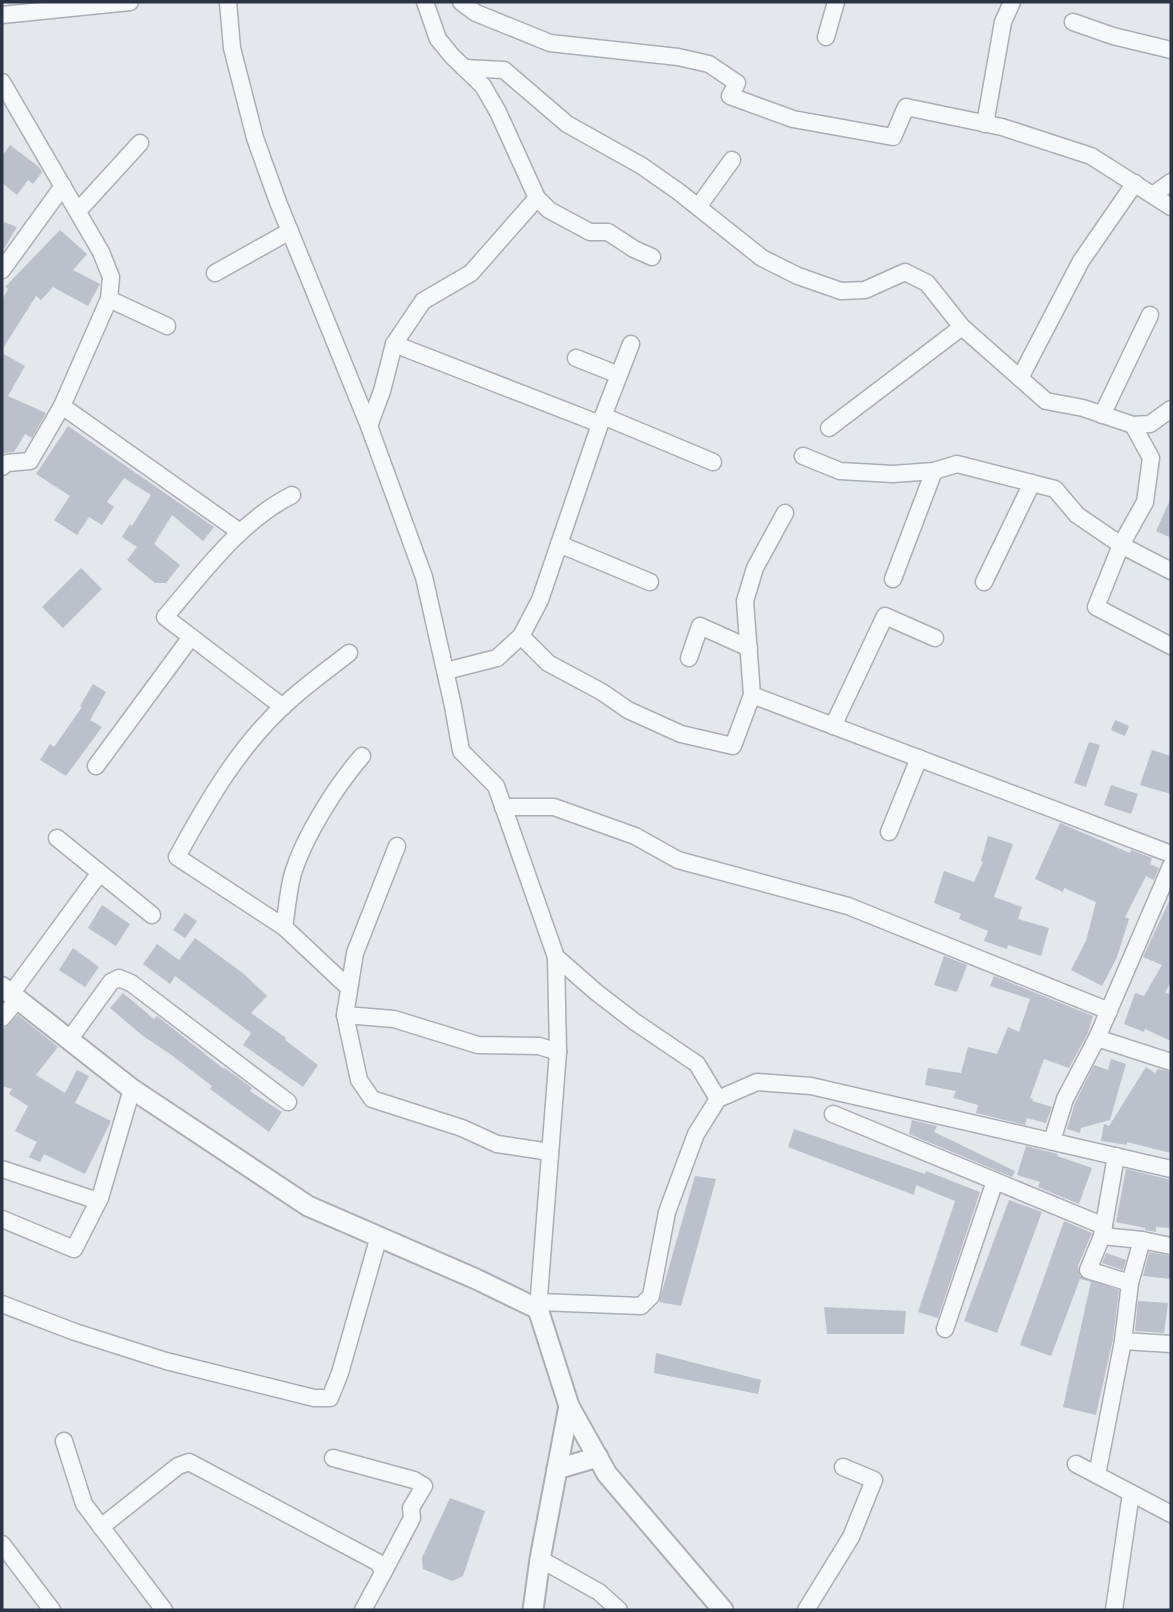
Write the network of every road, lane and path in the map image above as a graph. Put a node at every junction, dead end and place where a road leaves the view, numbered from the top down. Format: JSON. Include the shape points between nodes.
{"nodes":[{"id":1,"x":130,"y":2,"type":"edge"},
{"id":2,"x":228,"y":2,"type":"edge"},
{"id":3,"x":425,"y":2,"type":"edge"},
{"id":4,"x":461,"y":2,"type":"edge"},
{"id":5,"x":836,"y":2,"type":"edge"},
{"id":6,"x":1012,"y":2,"type":"edge"},
{"id":7,"x":2,"y":15,"type":"edge"},
{"id":8,"x":1073,"y":22,"type":"dead end"},
{"id":9,"x":826,"y":37,"type":"dead end"},
{"id":10,"x":1171,"y":50,"type":"edge"},
{"id":11,"x":464,"y":68,"type":"junction"},
{"id":12,"x":2,"y":82,"type":"edge"},
{"id":13,"x":985,"y":124,"type":"junction"},
{"id":14,"x":140,"y":143,"type":"dead end"},
{"id":15,"x":732,"y":160,"type":"dead end"},
{"id":16,"x":1171,"y":182,"type":"edge"},
{"id":17,"x":1135,"y":183,"type":"junction"},
{"id":18,"x":63,"y":186,"type":"junction"},
{"id":19,"x":1153,"y":195,"type":"junction"},
{"id":20,"x":537,"y":198,"type":"junction"},
{"id":21,"x":698,"y":207,"type":"junction"},
{"id":22,"x":1171,"y":207,"type":"edge"},
{"id":23,"x":78,"y":211,"type":"junction"},
{"id":24,"x":290,"y":231,"type":"junction"},
{"id":25,"x":652,"y":257,"type":"dead end"},
{"id":26,"x":2,"y":270,"type":"edge"},
{"id":27,"x":215,"y":273,"type":"dead end"},
{"id":28,"x":109,"y":299,"type":"junction"},
{"id":29,"x":1150,"y":315,"type":"dead end"},
{"id":30,"x":167,"y":326,"type":"dead end"},
{"id":31,"x":962,"y":327,"type":"junction"},
{"id":32,"x":394,"y":344,"type":"junction"},
{"id":33,"x":631,"y":344,"type":"dead end"},
{"id":34,"x":576,"y":358,"type":"dead end"},
{"id":35,"x":619,"y":374,"type":"junction"},
{"id":36,"x":1020,"y":378,"type":"junction"},
{"id":37,"x":62,"y":405,"type":"junction"},
{"id":38,"x":1171,"y":410,"type":"edge"},
{"id":39,"x":1102,"y":415,"type":"junction"},
{"id":40,"x":601,"y":420,"type":"junction"},
{"id":41,"x":1133,"y":425,"type":"junction"},
{"id":42,"x":369,"y":426,"type":"junction"},
{"id":43,"x":829,"y":428,"type":"dead end"},
{"id":44,"x":803,"y":456,"type":"dead end"},
{"id":45,"x":713,"y":462,"type":"dead end"},
{"id":46,"x":2,"y":467,"type":"edge"},
{"id":47,"x":934,"y":471,"type":"junction"},
{"id":48,"x":1032,"y":483,"type":"junction"},
{"id":49,"x":292,"y":495,"type":"dead end"},
{"id":50,"x":785,"y":513,"type":"dead end"},
{"id":51,"x":240,"y":533,"type":"junction"},
{"id":52,"x":559,"y":544,"type":"junction"},
{"id":53,"x":1121,"y":545,"type":"junction"},
{"id":54,"x":1171,"y":571,"type":"edge"},
{"id":55,"x":893,"y":579,"type":"dead end"},
{"id":56,"x":650,"y":582,"type":"dead end"},
{"id":57,"x":984,"y":582,"type":"dead end"},
{"id":58,"x":522,"y":636,"type":"junction"},
{"id":59,"x":191,"y":638,"type":"junction"},
{"id":60,"x":935,"y":638,"type":"dead end"},
{"id":61,"x":1171,"y":646,"type":"edge"},
{"id":62,"x":749,"y":648,"type":"junction"},
{"id":63,"x":349,"y":653,"type":"dead end"},
{"id":64,"x":689,"y":658,"type":"dead end"},
{"id":65,"x":446,"y":671,"type":"junction"},
{"id":66,"x":752,"y":695,"type":"junction"},
{"id":67,"x":283,"y":707,"type":"junction"},
{"id":68,"x":833,"y":726,"type":"junction"},
{"id":69,"x":362,"y":756,"type":"dead end"},
{"id":70,"x":919,"y":758,"type":"junction"},
{"id":71,"x":96,"y":766,"type":"dead end"},
{"id":72,"x":503,"y":807,"type":"junction"},
{"id":73,"x":888,"y":832,"type":"dead end"},
{"id":74,"x":57,"y":838,"type":"dead end"},
{"id":75,"x":397,"y":846,"type":"dead end"},
{"id":76,"x":1171,"y":854,"type":"edge"},
{"id":77,"x":1171,"y":866,"type":"edge"},
{"id":78,"x":99,"y":874,"type":"junction"},
{"id":79,"x":152,"y":915,"type":"dead end"},
{"id":80,"x":284,"y":927,"type":"junction"},
{"id":81,"x":556,"y":957,"type":"junction"},
{"id":82,"x":349,"y":988,"type":"junction"},
{"id":83,"x":10,"y":993,"type":"edge"},
{"id":84,"x":1109,"y":1011,"type":"junction"},
{"id":85,"x":345,"y":1015,"type":"junction"},
{"id":86,"x":2,"y":1018,"type":"edge"},
{"id":87,"x":1097,"y":1038,"type":"junction"},
{"id":88,"x":69,"y":1040,"type":"junction"},
{"id":89,"x":558,"y":1052,"type":"junction"},
{"id":90,"x":1171,"y":1062,"type":"edge"},
{"id":91,"x":132,"y":1089,"type":"junction"},
{"id":92,"x":718,"y":1099,"type":"junction"},
{"id":93,"x":288,"y":1102,"type":"dead end"},
{"id":94,"x":834,"y":1114,"type":"dead end"},
{"id":95,"x":1052,"y":1141,"type":"junction"},
{"id":96,"x":550,"y":1152,"type":"junction"},
{"id":97,"x":1116,"y":1156,"type":"junction"},
{"id":98,"x":2,"y":1169,"type":"edge"},
{"id":99,"x":1171,"y":1169,"type":"edge"},
{"id":100,"x":995,"y":1181,"type":"junction"},
{"id":101,"x":100,"y":1198,"type":"junction"},
{"id":102,"x":2,"y":1219,"type":"edge"},
{"id":103,"x":1103,"y":1231,"type":"junction"},
{"id":104,"x":379,"y":1236,"type":"junction"},
{"id":105,"x":1142,"y":1240,"type":"junction"},
{"id":106,"x":1171,"y":1247,"type":"edge"},
{"id":107,"x":1130,"y":1283,"type":"junction"},
{"id":108,"x":2,"y":1304,"type":"edge"},
{"id":109,"x":539,"y":1305,"type":"junction"},
{"id":110,"x":946,"y":1329,"type":"dead end"},
{"id":111,"x":1123,"y":1341,"type":"junction"},
{"id":112,"x":1171,"y":1344,"type":"edge"},
{"id":113,"x":569,"y":1406,"type":"junction"},
{"id":114,"x":64,"y":1441,"type":"dead end"},
{"id":115,"x":598,"y":1457,"type":"junction"},
{"id":116,"x":333,"y":1458,"type":"dead end"},
{"id":117,"x":1076,"y":1464,"type":"dead end"},
{"id":118,"x":843,"y":1467,"type":"dead end"},
{"id":119,"x":557,"y":1469,"type":"junction"},
{"id":120,"x":1097,"y":1475,"type":"junction"},
{"id":121,"x":1131,"y":1493,"type":"junction"},
{"id":122,"x":1171,"y":1514,"type":"edge"},
{"id":123,"x":101,"y":1527,"type":"junction"},
{"id":124,"x":2,"y":1544,"type":"edge"},
{"id":125,"x":540,"y":1559,"type":"junction"},
{"id":126,"x":383,"y":1573,"type":"junction"},
{"id":127,"x":52,"y":1610,"type":"edge"},
{"id":128,"x":164,"y":1610,"type":"edge"},
{"id":129,"x":363,"y":1610,"type":"edge"},
{"id":130,"x":533,"y":1610,"type":"edge"},
{"id":131,"x":619,"y":1610,"type":"edge"},
{"id":132,"x":723,"y":1610,"type":"edge"},
{"id":133,"x":806,"y":1610,"type":"edge"},
{"id":134,"x":1114,"y":1610,"type":"edge"}],
"edges":[{"from":1,"to":7,"type":"street"},
{"from":2,"to":24,"type":"street","via":[[232,48],[255,138]]},
{"from":3,"to":11,"type":"street","via":[[439,39]]},
{"from":4,"to":13,"type":"street","via":[[476,13],[550,43],[709,64],[737,83],[730,96],[793,120],[893,136],[906,107]]},
{"from":5,"to":9,"type":"street"},
{"from":6,"to":13,"type":"street","via":[[1003,22]]},
{"from":8,"to":10,"type":"street"},
{"from":11,"to":20,"type":"street","via":[[483,86],[498,112]]},
{"from":11,"to":21,"type":"street","via":[[504,70],[567,124],[642,166]]},
{"from":12,"to":18,"type":"street"},
{"from":13,"to":17,"type":"street","via":[[1091,156]]},
{"from":14,"to":23,"type":"street"},
{"from":15,"to":21,"type":"street"},
{"from":16,"to":19,"type":"street"},
{"from":17,"to":19,"type":"street"},
{"from":17,"to":36,"type":"street","via":[[1081,261]]},
{"from":18,"to":23,"type":"street"},
{"from":18,"to":26,"type":"street"},
{"from":19,"to":22,"type":"street"},
{"from":20,"to":25,"type":"street","via":[[590,232],[608,232]]},
{"from":20,"to":32,"type":"street","via":[[471,273],[423,302]]},
{"from":21,"to":31,"type":"street","via":[[762,258],[841,291],[864,290],[905,272],[927,283]]},
{"from":23,"to":28,"type":"street","via":[[111,277]]},
{"from":24,"to":27,"type":"street"},
{"from":24,"to":42,"type":"street"},
{"from":28,"to":30,"type":"street"},
{"from":28,"to":37,"type":"street"},
{"from":29,"to":39,"type":"street"},
{"from":31,"to":36,"type":"street"},
{"from":31,"to":43,"type":"street"},
{"from":32,"to":40,"type":"street"},
{"from":32,"to":42,"type":"street"},
{"from":33,"to":35,"type":"street"},
{"from":34,"to":35,"type":"street"},
{"from":35,"to":40,"type":"street"},
{"from":36,"to":39,"type":"street","via":[[1046,401]]},
{"from":37,"to":46,"type":"street","via":[[30,461]]},
{"from":37,"to":51,"type":"street"},
{"from":38,"to":41,"type":"street","via":[[1150,424]]},
{"from":39,"to":41,"type":"street"},
{"from":40,"to":45,"type":"street"},
{"from":40,"to":52,"type":"street"},
{"from":41,"to":53,"type":"street","via":[[1151,458],[1145,502]]},
{"from":42,"to":65,"type":"street","via":[[424,577]]},
{"from":44,"to":47,"type":"street","via":[[841,471]]},
{"from":47,"to":48,"type":"street","via":[[957,464]]},
{"from":47,"to":55,"type":"street"},
{"from":48,"to":53,"type":"street","via":[[1055,489],[1077,515]]},
{"from":48,"to":57,"type":"street"},
{"from":49,"to":51,"type":"street"},
{"from":50,"to":62,"type":"street","via":[[755,568],[746,601]]},
{"from":51,"to":59,"type":"street","via":[[165,617]]},
{"from":52,"to":56,"type":"street"},
{"from":52,"to":58,"type":"street"},
{"from":53,"to":54,"type":"street"},
{"from":53,"to":61,"type":"street","via":[[1096,607]]},
{"from":58,"to":65,"type":"street","via":[[497,658]]},
{"from":58,"to":66,"type":"street","via":[[548,663],[628,710],[681,734],[733,746]]},
{"from":59,"to":67,"type":"street"},
{"from":59,"to":71,"type":"street"},
{"from":60,"to":68,"type":"street","via":[[884,616]]},
{"from":62,"to":64,"type":"street","via":[[700,626]]},
{"from":62,"to":66,"type":"street"},
{"from":63,"to":67,"type":"street"},
{"from":65,"to":72,"type":"street","via":[[461,751],[496,786]]},
{"from":66,"to":68,"type":"street"},
{"from":67,"to":80,"type":"street","via":[[208,799],[177,857]]},
{"from":68,"to":70,"type":"street"},
{"from":69,"to":80,"type":"street","via":[[340,781],[306,844],[293,873]]},
{"from":70,"to":73,"type":"street"},
{"from":70,"to":76,"type":"street"},
{"from":72,"to":81,"type":"street"},
{"from":72,"to":84,"type":"street","via":[[554,807],[635,836],[678,859],[848,906]]},
{"from":74,"to":78,"type":"street"},
{"from":75,"to":82,"type":"street","via":[[355,953]]},
{"from":77,"to":84,"type":"street"},
{"from":78,"to":79,"type":"street"},
{"from":78,"to":83,"type":"street"},
{"from":80,"to":82,"type":"street"},
{"from":81,"to":89,"type":"street"},
{"from":81,"to":92,"type":"street","via":[[635,1022],[697,1064]]},
{"from":82,"to":85,"type":"street"},
{"from":83,"to":86,"type":"street"},
{"from":83,"to":88,"type":"street"},
{"from":84,"to":87,"type":"street"},
{"from":85,"to":89,"type":"street","via":[[394,1019],[478,1045],[539,1046]]},
{"from":85,"to":96,"type":"street","via":[[359,1080],[372,1099],[497,1144]]},
{"from":87,"to":90,"type":"street"},
{"from":87,"to":95,"type":"street","via":[[1065,1099]]},
{"from":88,"to":91,"type":"street"},
{"from":88,"to":93,"type":"street","via":[[111,982],[119,978]]},
{"from":89,"to":96,"type":"street"},
{"from":91,"to":101,"type":"street"},
{"from":91,"to":104,"type":"street","via":[[308,1206]]},
{"from":92,"to":95,"type":"street","via":[[757,1082],[811,1086]]},
{"from":92,"to":109,"type":"street","via":[[696,1134],[667,1212],[651,1296],[641,1306]]},
{"from":94,"to":100,"type":"street"},
{"from":95,"to":97,"type":"street"},
{"from":96,"to":109,"type":"street"},
{"from":97,"to":99,"type":"street"},
{"from":97,"to":103,"type":"street"},
{"from":98,"to":101,"type":"street"},
{"from":100,"to":103,"type":"street"},
{"from":100,"to":110,"type":"street"},
{"from":101,"to":102,"type":"street","via":[[74,1249]]},
{"from":103,"to":105,"type":"street"},
{"from":103,"to":107,"type":"street","via":[[1088,1270]]},
{"from":104,"to":108,"type":"street","via":[[330,1398],[314,1398],[166,1361]]},
{"from":104,"to":109,"type":"street"},
{"from":105,"to":106,"type":"street"},
{"from":105,"to":107,"type":"street"},
{"from":107,"to":111,"type":"street"},
{"from":109,"to":113,"type":"street"},
{"from":111,"to":112,"type":"street"},
{"from":111,"to":120,"type":"street"},
{"from":113,"to":115,"type":"street"},
{"from":113,"to":119,"type":"street"},
{"from":114,"to":123,"type":"street","via":[[84,1504]]},
{"from":115,"to":119,"type":"street"},
{"from":115,"to":132,"type":"street","via":[[607,1474]]},
{"from":116,"to":126,"type":"street","via":[[424,1486]]},
{"from":117,"to":120,"type":"street"},
{"from":118,"to":133,"type":"street","via":[[874,1480],[850,1537]]},
{"from":119,"to":125,"type":"street"},
{"from":120,"to":121,"type":"street"},
{"from":121,"to":122,"type":"street"},
{"from":121,"to":134,"type":"street"},
{"from":123,"to":126,"type":"street","via":[[189,1462],[379,1563]]},
{"from":123,"to":128,"type":"street"},
{"from":124,"to":127,"type":"street"},
{"from":125,"to":130,"type":"street"},
{"from":125,"to":131,"type":"street","via":[[599,1592]]},
{"from":126,"to":129,"type":"street"}]}
